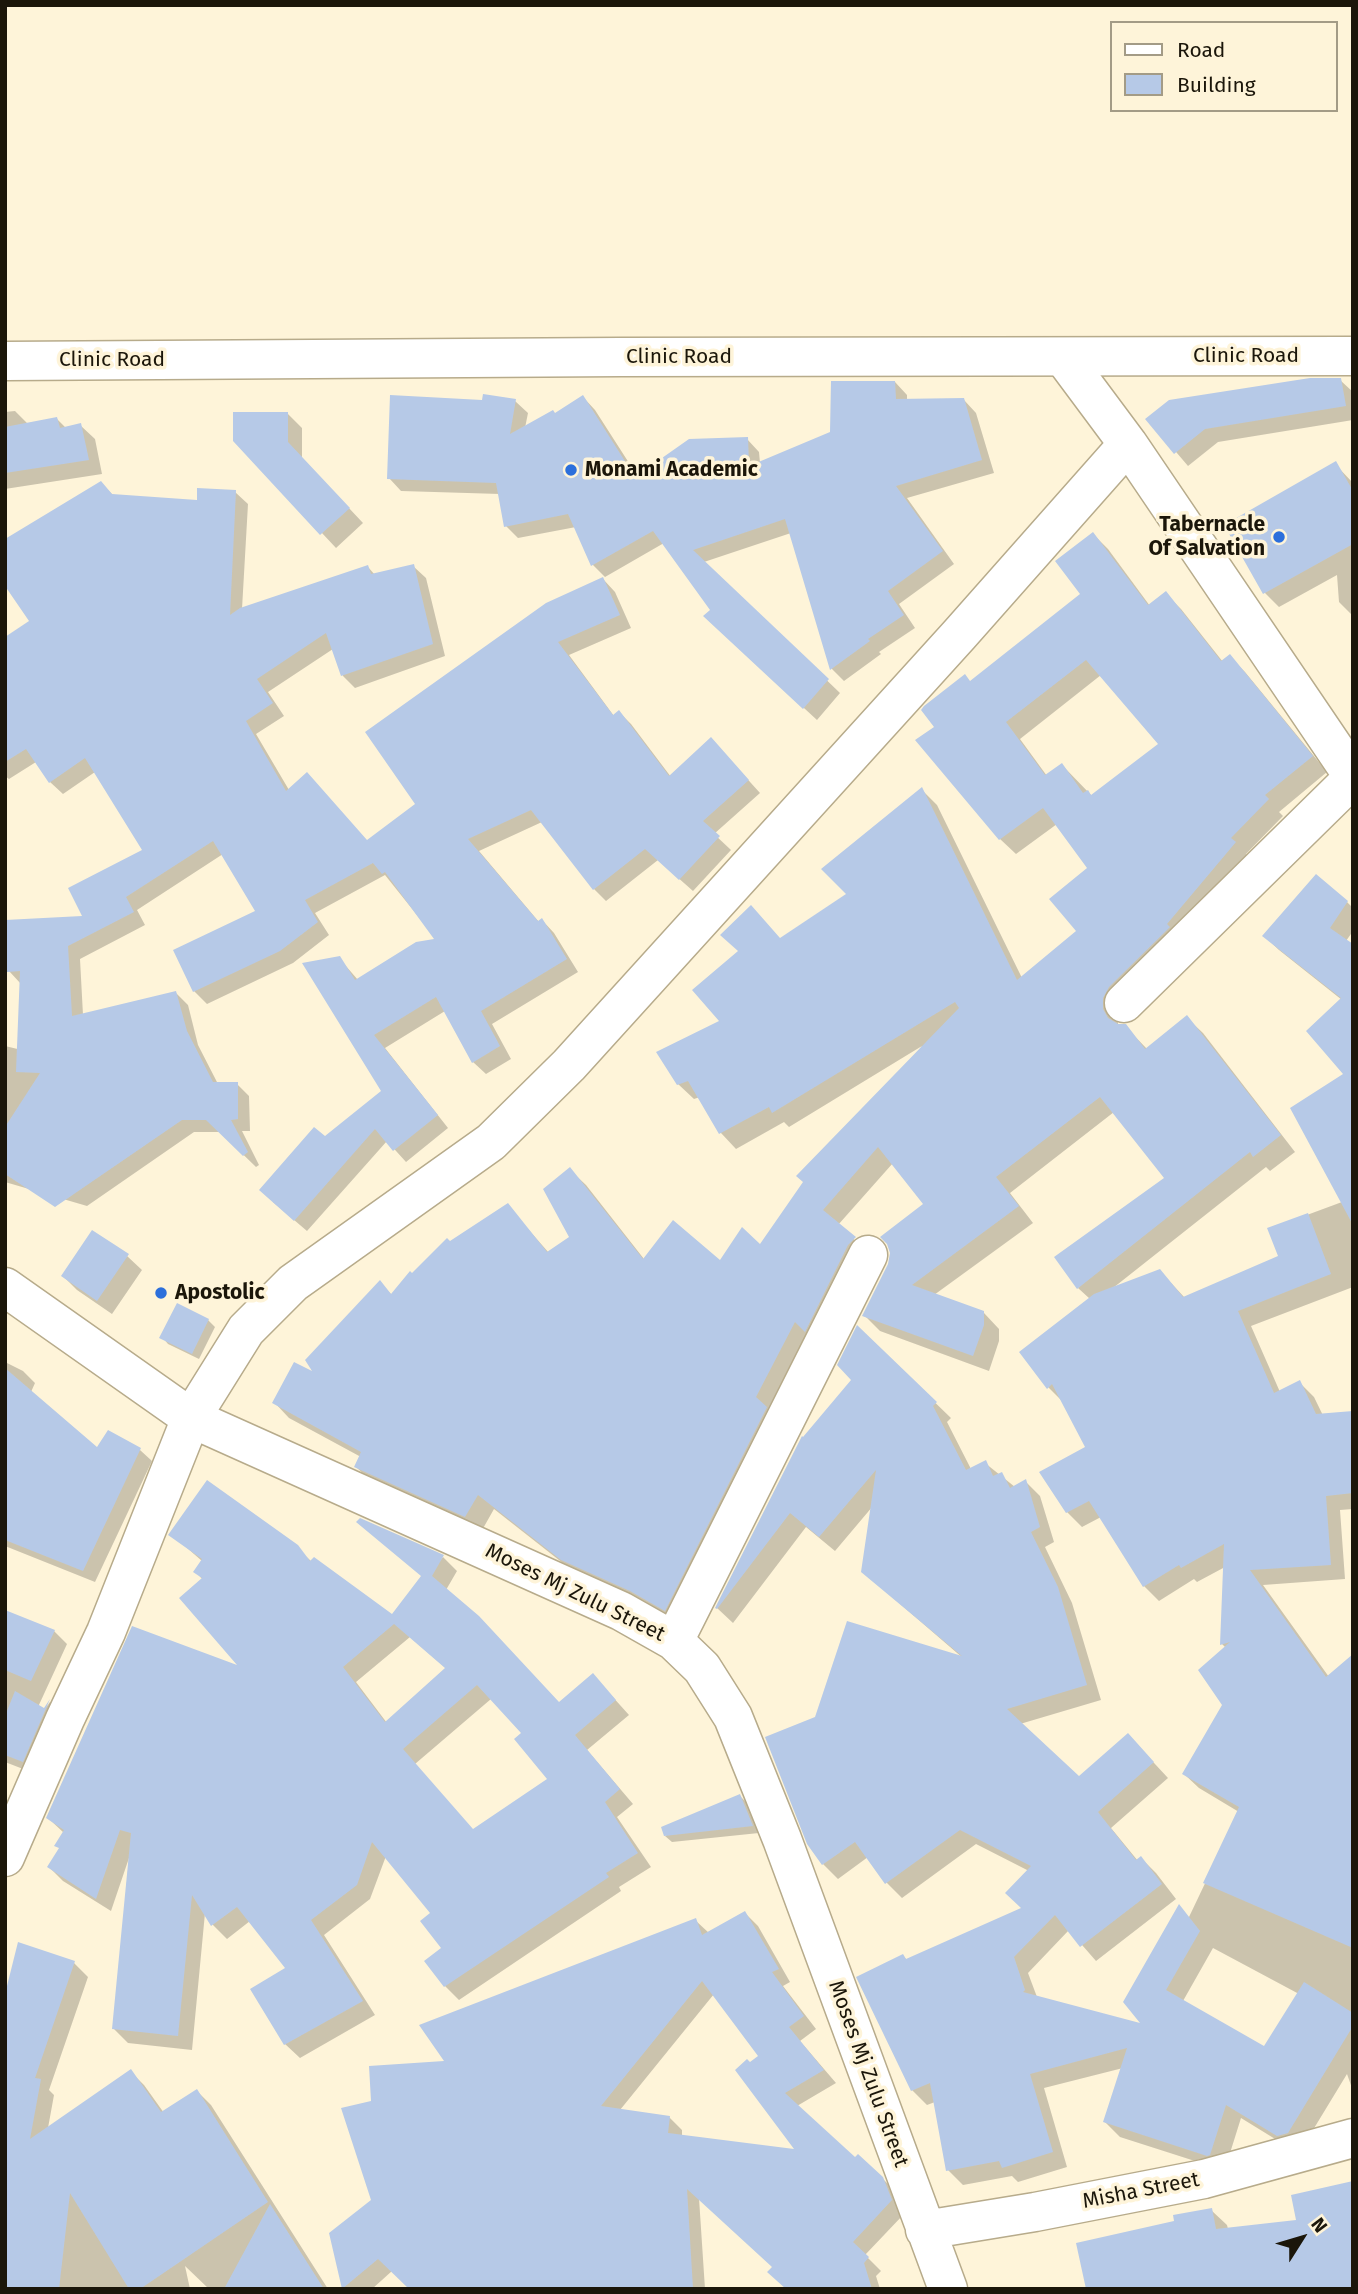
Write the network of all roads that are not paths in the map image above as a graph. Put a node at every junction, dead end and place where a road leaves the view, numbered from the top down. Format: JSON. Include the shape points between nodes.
{"nodes":[{"id":1,"x":1353,"y":356,"type":"edge"},
{"id":2,"x":1064,"y":358,"type":"junction"},
{"id":3,"x":5,"y":361,"type":"edge"},
{"id":4,"x":1128,"y":444,"type":"junction"},
{"id":5,"x":1353,"y":777,"type":"edge"},
{"id":6,"x":1124,"y":1003,"type":"dead end"},
{"id":7,"x":868,"y":1255,"type":"dead end"},
{"id":8,"x":5,"y":1287,"type":"edge"},
{"id":9,"x":191,"y":1418,"type":"junction"},
{"id":10,"x":674,"y":1641,"type":"junction"},
{"id":11,"x":5,"y":1857,"type":"edge"},
{"id":12,"x":1353,"y":2138,"type":"edge"},
{"id":13,"x":925,"y":2230,"type":"junction"},
{"id":14,"x":948,"y":2289,"type":"edge"}],
"edges":[{"from":1,"to":2,"type":"street","name":"Clinic Road"},
{"from":2,"to":3,"type":"street","name":"Clinic Road"},
{"from":2,"to":4,"type":"street"},
{"from":4,"to":5,"type":"street"},
{"from":4,"to":9,"type":"street","via":[[569,1065],[491,1142],[293,1283],[246,1330]]},
{"from":5,"to":6,"type":"street"},
{"from":7,"to":10,"type":"street"},
{"from":8,"to":9,"type":"street","name":"Moses Mj Zulu Street"},
{"from":9,"to":10,"type":"street","name":"Moses Mj Zulu Street","via":[[621,1611]]},
{"from":9,"to":11,"type":"street","via":[[106,1632]]},
{"from":10,"to":13,"type":"street","name":"Moses Mj Zulu Street","via":[[702,1668],[733,1717]]},
{"from":12,"to":13,"type":"street","name":"Misha Street","via":[[1204,2179]]},
{"from":13,"to":14,"type":"street","name":"Moses Mj Zulu Street"}]}
